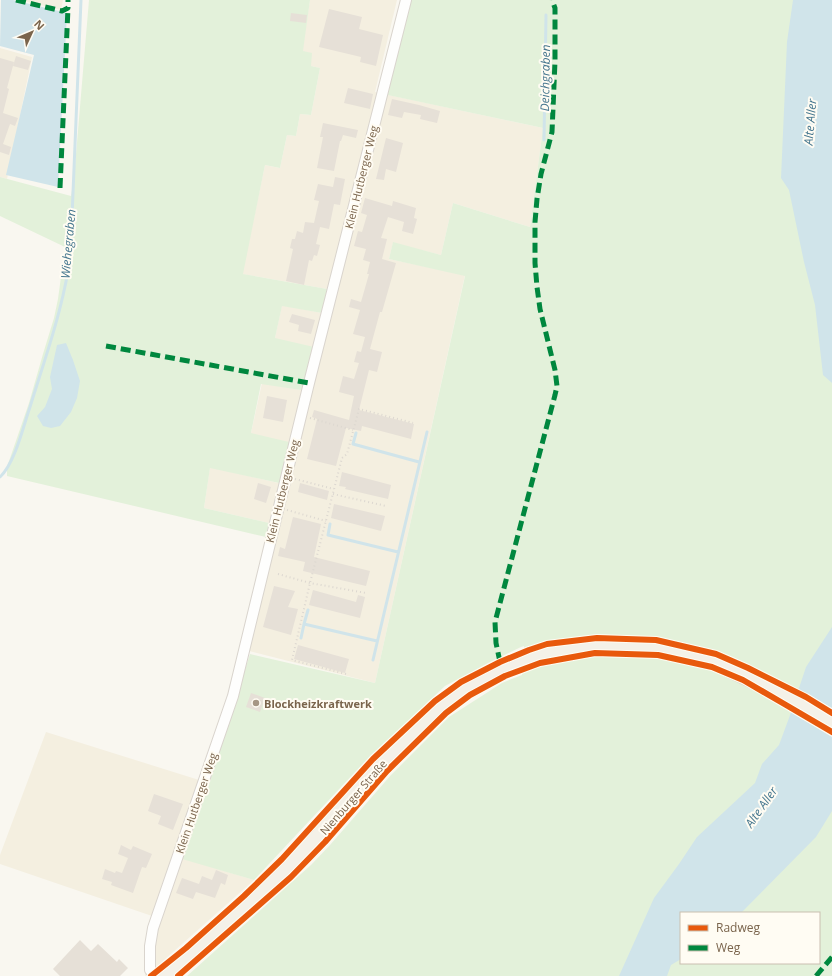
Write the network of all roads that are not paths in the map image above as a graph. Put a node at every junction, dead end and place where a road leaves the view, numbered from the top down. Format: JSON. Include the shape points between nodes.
{"nodes":[{"id":1,"x":406,"y":0,"type":"edge"},
{"id":2,"x":832,"y":723,"type":"edge"},
{"id":3,"x":156,"y":976,"type":"edge"},
{"id":4,"x":165,"y":976,"type":"edge"}],
"edges":[{"from":1,"to":3,"type":"street","name":"Klein Hutberger Weg","via":[[233,696],[154,928],[150,946],[150,970]]},
{"from":2,"to":4,"type":"main road","name":"Nienburger Straße","via":[[779,692],[714,661],[657,647],[596,647],[543,656],[517,664],[466,690],[440,708],[380,765],[319,837],[249,904]]}]}
